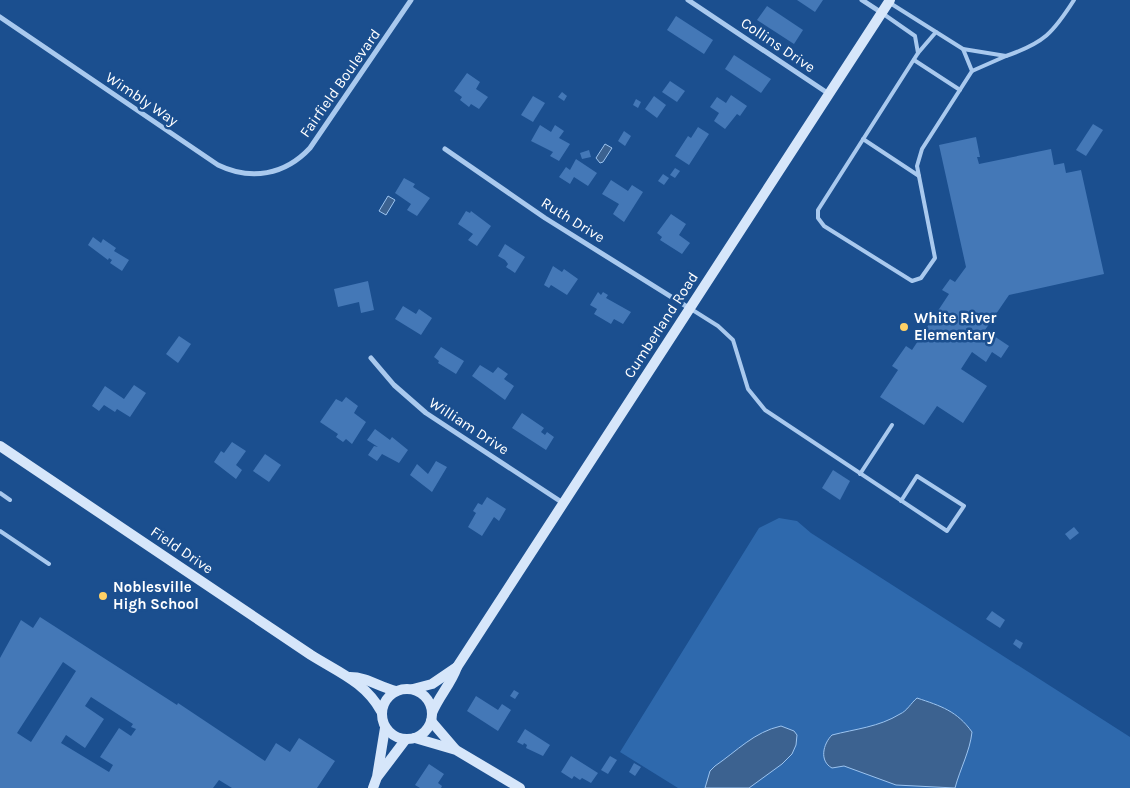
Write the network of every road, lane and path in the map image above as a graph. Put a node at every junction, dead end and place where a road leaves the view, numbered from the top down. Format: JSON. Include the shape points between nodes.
{"nodes":[{"id":1,"x":411,"y":0,"type":"edge"},
{"id":2,"x":688,"y":0,"type":"edge"},
{"id":3,"x":862,"y":0,"type":"edge"},
{"id":4,"x":1074,"y":0,"type":"edge"},
{"id":5,"x":890,"y":1,"type":"edge"},
{"id":6,"x":882,"y":13,"type":"junction"},
{"id":7,"x":0,"y":17,"type":"edge"},
{"id":8,"x":936,"y":32,"type":"junction"},
{"id":9,"x":963,"y":49,"type":"junction"},
{"id":10,"x":918,"y":53,"type":"junction"},
{"id":11,"x":1006,"y":56,"type":"junction"},
{"id":12,"x":914,"y":60,"type":"junction"},
{"id":13,"x":972,"y":71,"type":"junction"},
{"id":14,"x":960,"y":90,"type":"junction"},
{"id":15,"x":829,"y":95,"type":"junction"},
{"id":16,"x":863,"y":139,"type":"junction"},
{"id":17,"x":445,"y":149,"type":"dead end"},
{"id":18,"x":280,"y":170,"type":"joint"},
{"id":19,"x":919,"y":176,"type":"junction"},
{"id":20,"x":689,"y":308,"type":"junction"},
{"id":21,"x":371,"y":358,"type":"dead end"},
{"id":22,"x":892,"y":425,"type":"dead end"},
{"id":23,"x":0,"y":446,"type":"edge"},
{"id":24,"x":860,"y":474,"type":"junction"},
{"id":25,"x":0,"y":493,"type":"edge"},
{"id":26,"x":10,"y":500,"type":"dead end"},
{"id":27,"x":901,"y":501,"type":"junction"},
{"id":28,"x":564,"y":502,"type":"junction"},
{"id":29,"x":0,"y":532,"type":"edge"},
{"id":30,"x":50,"y":564,"type":"dead end"},
{"id":31,"x":457,"y":667,"type":"junction"},
{"id":32,"x":350,"y":677,"type":"junction"},
{"id":33,"x":412,"y":689,"type":"junction"},
{"id":34,"x":396,"y":691,"type":"junction"},
{"id":35,"x":381,"y":711,"type":"junction"},
{"id":36,"x":432,"y":717,"type":"junction"},
{"id":37,"x":385,"y":728,"type":"junction"},
{"id":38,"x":410,"y":739,"type":"junction"},
{"id":39,"x":456,"y":750,"type":"junction"},
{"id":40,"x":378,"y":777,"type":"junction"},
{"id":41,"x":374,"y":788,"type":"edge"},
{"id":42,"x":520,"y":788,"type":"edge"}],
"edges":[{"from":1,"to":18,"type":"street","name":"Fairfield Boulevard","via":[[310,148],[297,161]]},
{"from":2,"to":15,"type":"street","name":"Collins Drive"},
{"from":3,"to":6,"type":"street"},
{"from":4,"to":11,"type":"lane","via":[[1056,28],[1032,47]]},
{"from":5,"to":6,"type":"street","name":"Cumberland Road"},
{"from":5,"to":8,"type":"lane"},
{"from":6,"to":10,"type":"lane","via":[[915,36]]},
{"from":6,"to":15,"type":"street","name":"Cumberland Road"},
{"from":7,"to":18,"type":"street","name":"Wimbly Way","via":[[218,165],[249,174]]},
{"from":8,"to":9,"type":"lane"},
{"from":8,"to":10,"type":"lane"},
{"from":9,"to":11,"type":"lane"},
{"from":9,"to":13,"type":"lane"},
{"from":10,"to":12,"type":"lane"},
{"from":11,"to":13,"type":"lane"},
{"from":12,"to":14,"type":"lane"},
{"from":12,"to":16,"type":"lane"},
{"from":13,"to":14,"type":"lane"},
{"from":14,"to":19,"type":"lane","via":[[922,149],[917,166]]},
{"from":15,"to":20,"type":"street","name":"Cumberland Road"},
{"from":16,"to":19,"type":"lane"},
{"from":16,"to":19,"type":"lane","via":[[818,210],[818,218],[824,226],[912,281],[921,278],[935,258]]},
{"from":17,"to":20,"type":"street","name":"Ruth Drive","via":[[545,218]]},
{"from":20,"to":24,"type":"lane","via":[[733,340],[748,389],[765,410]]},
{"from":20,"to":28,"type":"street","name":"Cumberland Road"},
{"from":21,"to":28,"type":"street","name":"William Drive","via":[[394,385],[426,413]]},
{"from":22,"to":24,"type":"lane"},
{"from":23,"to":32,"type":"street","name":"Field Drive","via":[[311,655]]},
{"from":24,"to":27,"type":"lane"},
{"from":25,"to":26,"type":"lane"},
{"from":27,"to":27,"type":"lane","via":[[947,531],[964,506],[917,476]]},
{"from":28,"to":31,"type":"street","name":"Cumberland Road"},
{"from":29,"to":30,"type":"lane"},
{"from":31,"to":33,"type":"street","name":"Cumberland Road","via":[[432,684]]},
{"from":31,"to":36,"type":"street","name":"Cumberland Road"},
{"from":32,"to":34,"type":"street","via":[[362,677]]},
{"from":32,"to":35,"type":"street","via":[[365,688]]},
{"from":33,"to":34,"type":"street"},
{"from":33,"to":36,"type":"street","via":[[427,698]]},
{"from":34,"to":35,"type":"street","via":[[388,696]]},
{"from":35,"to":37,"type":"street"},
{"from":36,"to":38,"type":"street","via":[[422,734]]},
{"from":36,"to":39,"type":"street"},
{"from":37,"to":38,"type":"street","via":[[391,734]]},
{"from":37,"to":40,"type":"street"},
{"from":38,"to":39,"type":"street"},
{"from":38,"to":40,"type":"street"},
{"from":39,"to":42,"type":"street"},
{"from":40,"to":41,"type":"street"}]}
